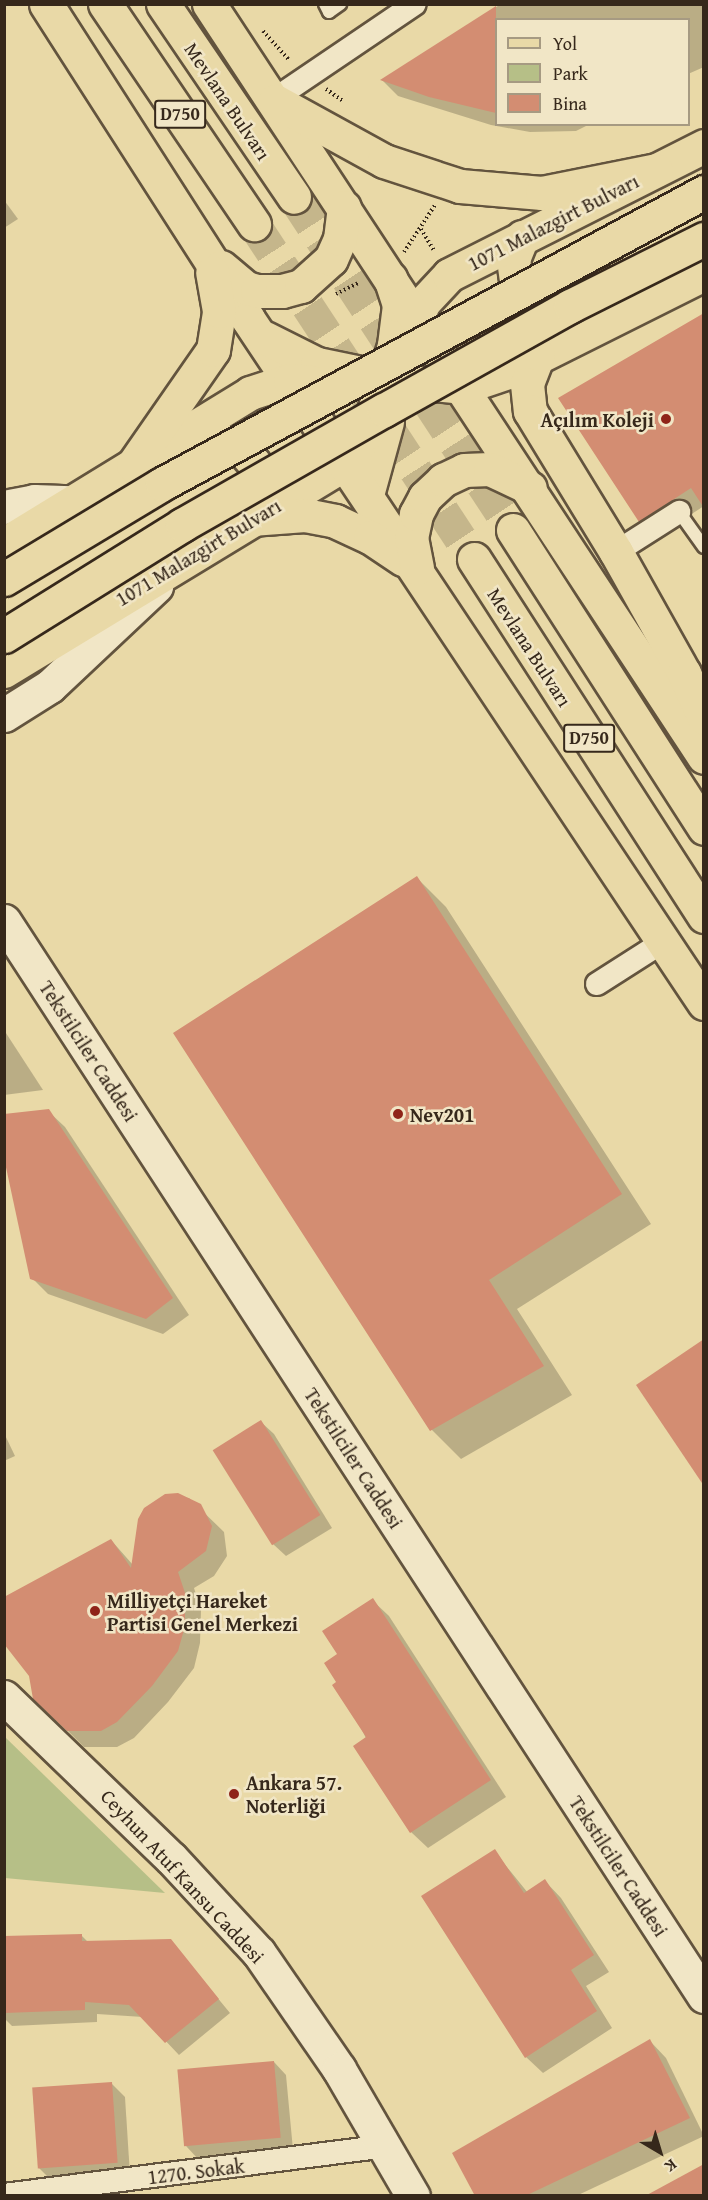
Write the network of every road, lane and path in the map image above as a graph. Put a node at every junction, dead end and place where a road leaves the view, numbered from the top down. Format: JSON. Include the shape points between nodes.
{"nodes":[{"id":1,"x":46,"y":4,"type":"edge"},
{"id":2,"x":105,"y":4,"type":"edge"},
{"id":3,"x":162,"y":4,"type":"edge"},
{"id":4,"x":209,"y":4,"type":"edge"},
{"id":5,"x":325,"y":4,"type":"edge"},
{"id":6,"x":340,"y":4,"type":"edge"},
{"id":7,"x":415,"y":4,"type":"edge"},
{"id":8,"x":257,"y":25,"type":"dead end"},
{"id":9,"x":308,"y":76,"type":"junction"},
{"id":10,"x":273,"y":100,"type":"junction"},
{"id":11,"x":343,"y":101,"type":"dead end"},
{"id":12,"x":704,"y":146,"type":"edge"},
{"id":13,"x":656,"y":170,"type":"junction"},
{"id":14,"x":704,"y":192,"type":"edge"},
{"id":15,"x":294,"y":197,"type":"tunnel mouth"},
{"id":16,"x":436,"y":202,"type":"dead end"},
{"id":17,"x":344,"y":207,"type":"junction"},
{"id":18,"x":254,"y":224,"type":"tunnel mouth"},
{"id":19,"x":421,"y":228,"type":"junction"},
{"id":20,"x":522,"y":237,"type":"junction"},
{"id":21,"x":704,"y":239,"type":"edge"},
{"id":22,"x":206,"y":251,"type":"junction"},
{"id":23,"x":436,"y":255,"type":"dead end"},
{"id":24,"x":393,"y":262,"type":"junction"},
{"id":25,"x":704,"y":274,"type":"edge"},
{"id":26,"x":417,"y":316,"type":"junction"},
{"id":27,"x":259,"y":333,"type":"junction"},
{"id":28,"x":576,"y":335,"type":"junction"},
{"id":29,"x":538,"y":355,"type":"junction"},
{"id":30,"x":290,"y":380,"type":"junction"},
{"id":31,"x":390,"y":387,"type":"junction"},
{"id":32,"x":464,"y":387,"type":"junction"},
{"id":33,"x":487,"y":423,"type":"junction"},
{"id":34,"x":179,"y":436,"type":"junction"},
{"id":35,"x":346,"y":463,"type":"junction"},
{"id":36,"x":133,"y":465,"type":"junction"},
{"id":37,"x":530,"y":488,"type":"junction"},
{"id":38,"x":367,"y":495,"type":"junction"},
{"id":39,"x":70,"y":502,"type":"junction"},
{"id":40,"x":4,"y":507,"type":"edge"},
{"id":41,"x":679,"y":512,"type":"joint"},
{"id":42,"x":251,"y":519,"type":"junction"},
{"id":43,"x":513,"y":530,"type":"tunnel mouth"},
{"id":44,"x":4,"y":544,"type":"edge"},
{"id":45,"x":704,"y":547,"type":"edge"},
{"id":46,"x":616,"y":552,"type":"junction"},
{"id":47,"x":474,"y":559,"type":"tunnel mouth"},
{"id":48,"x":182,"y":560,"type":"junction"},
{"id":49,"x":417,"y":568,"type":"junction"},
{"id":50,"x":4,"y":579,"type":"edge"},
{"id":51,"x":4,"y":636,"type":"edge"},
{"id":52,"x":4,"y":671,"type":"edge"},
{"id":53,"x":4,"y":715,"type":"edge"},
{"id":54,"x":704,"y":718,"type":"edge"},
{"id":55,"x":704,"y":757,"type":"edge"},
{"id":56,"x":704,"y":828,"type":"edge"},
{"id":57,"x":4,"y":905,"type":"edge"},
{"id":58,"x":704,"y":916,"type":"edge"},
{"id":59,"x":4,"y":921,"type":"edge"},
{"id":60,"x":663,"y":942,"type":"junction"},
{"id":61,"x":33,"y":964,"type":"junction"},
{"id":62,"x":597,"y":984,"type":"dead end"},
{"id":63,"x":704,"y":1003,"type":"edge"},
{"id":64,"x":4,"y":1697,"type":"edge"},
{"id":65,"x":704,"y":1996,"type":"edge"},
{"id":66,"x":388,"y":2146,"type":"junction"},
{"id":67,"x":44,"y":2193,"type":"edge"},
{"id":68,"x":4,"y":2195,"type":"edge"},
{"id":69,"x":413,"y":2196,"type":"edge"}],
"edges":[{"from":1,"to":22,"type":"main road"},
{"from":2,"to":18,"type":"main road","number":"D750"},
{"from":3,"to":15,"type":"main road","name":"Mevlana Bulvarı","number":"D750"},
{"from":4,"to":10,"type":"main road"},
{"from":5,"to":6,"type":"lane","via":[[329,12]]},
{"from":7,"to":9,"type":"street"},
{"from":8,"to":9,"type":"path"},
{"from":9,"to":10,"type":"street"},
{"from":9,"to":11,"type":"path"},
{"from":10,"to":13,"type":"main road","via":[[384,161],[460,186],[542,193]]},
{"from":10,"to":17,"type":"main road"},
{"from":12,"to":13,"type":"main road","name":"1071 Malazgirt Bulvarı"},
{"from":13,"to":20,"type":"main road","name":"1071 Malazgirt Bulvarı"},
{"from":14,"to":50,"type":"main road","bridge":true,"via":[[563,264],[154,489]]},
{"from":16,"to":19,"type":"path"},
{"from":17,"to":22,"type":"main road","via":[[340,239],[331,260],[312,279],[291,290],[271,293],[246,288]]},
{"from":17,"to":24,"type":"main road"},
{"from":19,"to":23,"type":"path"},
{"from":19,"to":24,"type":"path"},
{"from":20,"to":26,"type":"main road","name":"1071 Malazgirt Bulvarı","via":[[449,275],[433,289]]},
{"from":20,"to":28,"type":"main road","via":[[513,270],[525,306],[544,326]]},
{"from":21,"to":51,"type":"main road","name":"1071 Malazgirt Bulvarı","bridge":true,"via":[[570,306],[364,421],[182,525]]},
{"from":22,"to":27,"type":"main road"},
{"from":22,"to":36,"type":"main road","via":[[219,311],[213,350]]},
{"from":24,"to":26,"type":"main road"},
{"from":24,"to":31,"type":"main road","name":"1071 Malazgirt Bulvarı","via":[[399,305]]},
{"from":25,"to":28,"type":"main road"},
{"from":26,"to":31,"type":"main road","name":"1071 Malazgirt Bulvarı"},
{"from":26,"to":32,"type":"main road"},
{"from":27,"to":30,"type":"main road"},
{"from":27,"to":31,"type":"main road","via":[[316,364]]},
{"from":28,"to":29,"type":"main road"},
{"from":29,"to":32,"type":"main road","via":[[508,372]]},
{"from":29,"to":46,"type":"main road","via":[[527,384],[530,411]]},
{"from":30,"to":31,"type":"main road"},
{"from":30,"to":34,"type":"main road","via":[[250,393]]},
{"from":30,"to":35,"type":"main road"},
{"from":31,"to":32,"type":"main road"},
{"from":31,"to":33,"type":"main road"},
{"from":31,"to":35,"type":"main road","name":"1071 Malazgirt Bulvarı","via":[[367,433]]},
{"from":31,"to":38,"type":"main road","name":"1071 Malazgirt Bulvarı"},
{"from":32,"to":33,"type":"main road"},
{"from":33,"to":37,"type":"main road"},
{"from":34,"to":36,"type":"main road"},
{"from":34,"to":42,"type":"main road","via":[[217,436],[247,454],[263,484],[260,506]]},
{"from":35,"to":38,"type":"main road"},
{"from":35,"to":42,"type":"main road","name":"1071 Malazgirt Bulvarı"},
{"from":36,"to":39,"type":"main road"},
{"from":37,"to":49,"type":"main road","via":[[490,469],[475,468],[443,480],[425,497],[416,514],[411,538]]},
{"from":37,"to":55,"type":"main road"},
{"from":38,"to":49,"type":"main road"},
{"from":39,"to":40,"type":"street","via":[[34,501]]},
{"from":39,"to":44,"type":"main road"},
{"from":41,"to":45,"type":"lane"},
{"from":41,"to":46,"type":"street"},
{"from":42,"to":48,"type":"main road","name":"1071 Malazgirt Bulvarı"},
{"from":42,"to":49,"type":"main road","via":[[305,515],[335,521],[370,537]]},
{"from":43,"to":56,"type":"main road","number":"D750"},
{"from":46,"to":54,"type":"main road","via":[[684,673]]},
{"from":47,"to":58,"type":"main road","name":"Mevlana Bulvarı","number":"D750"},
{"from":48,"to":52,"type":"main road","name":"1071 Malazgirt Bulvarı"},
{"from":48,"to":53,"type":"street","via":[[50,686]]},
{"from":49,"to":60,"type":"main road"},
{"from":57,"to":61,"type":"street"},
{"from":59,"to":61,"type":"street","name":"Tekstilciler Caddesi"},
{"from":60,"to":62,"type":"street"},
{"from":60,"to":63,"type":"main road"},
{"from":61,"to":65,"type":"street","name":"Tekstilciler Caddesi"},
{"from":64,"to":66,"type":"street","name":"Ceyhun Atuf Kansu Caddesi","via":[[171,1858],[259,1953]]},
{"from":66,"to":67,"type":"street","name":"1270. Sokak"},
{"from":66,"to":69,"type":"street","name":"Ceyhun Atuf Kansu Caddesi"},
{"from":67,"to":68,"type":"street","name":"1270. Sokak"}]}
